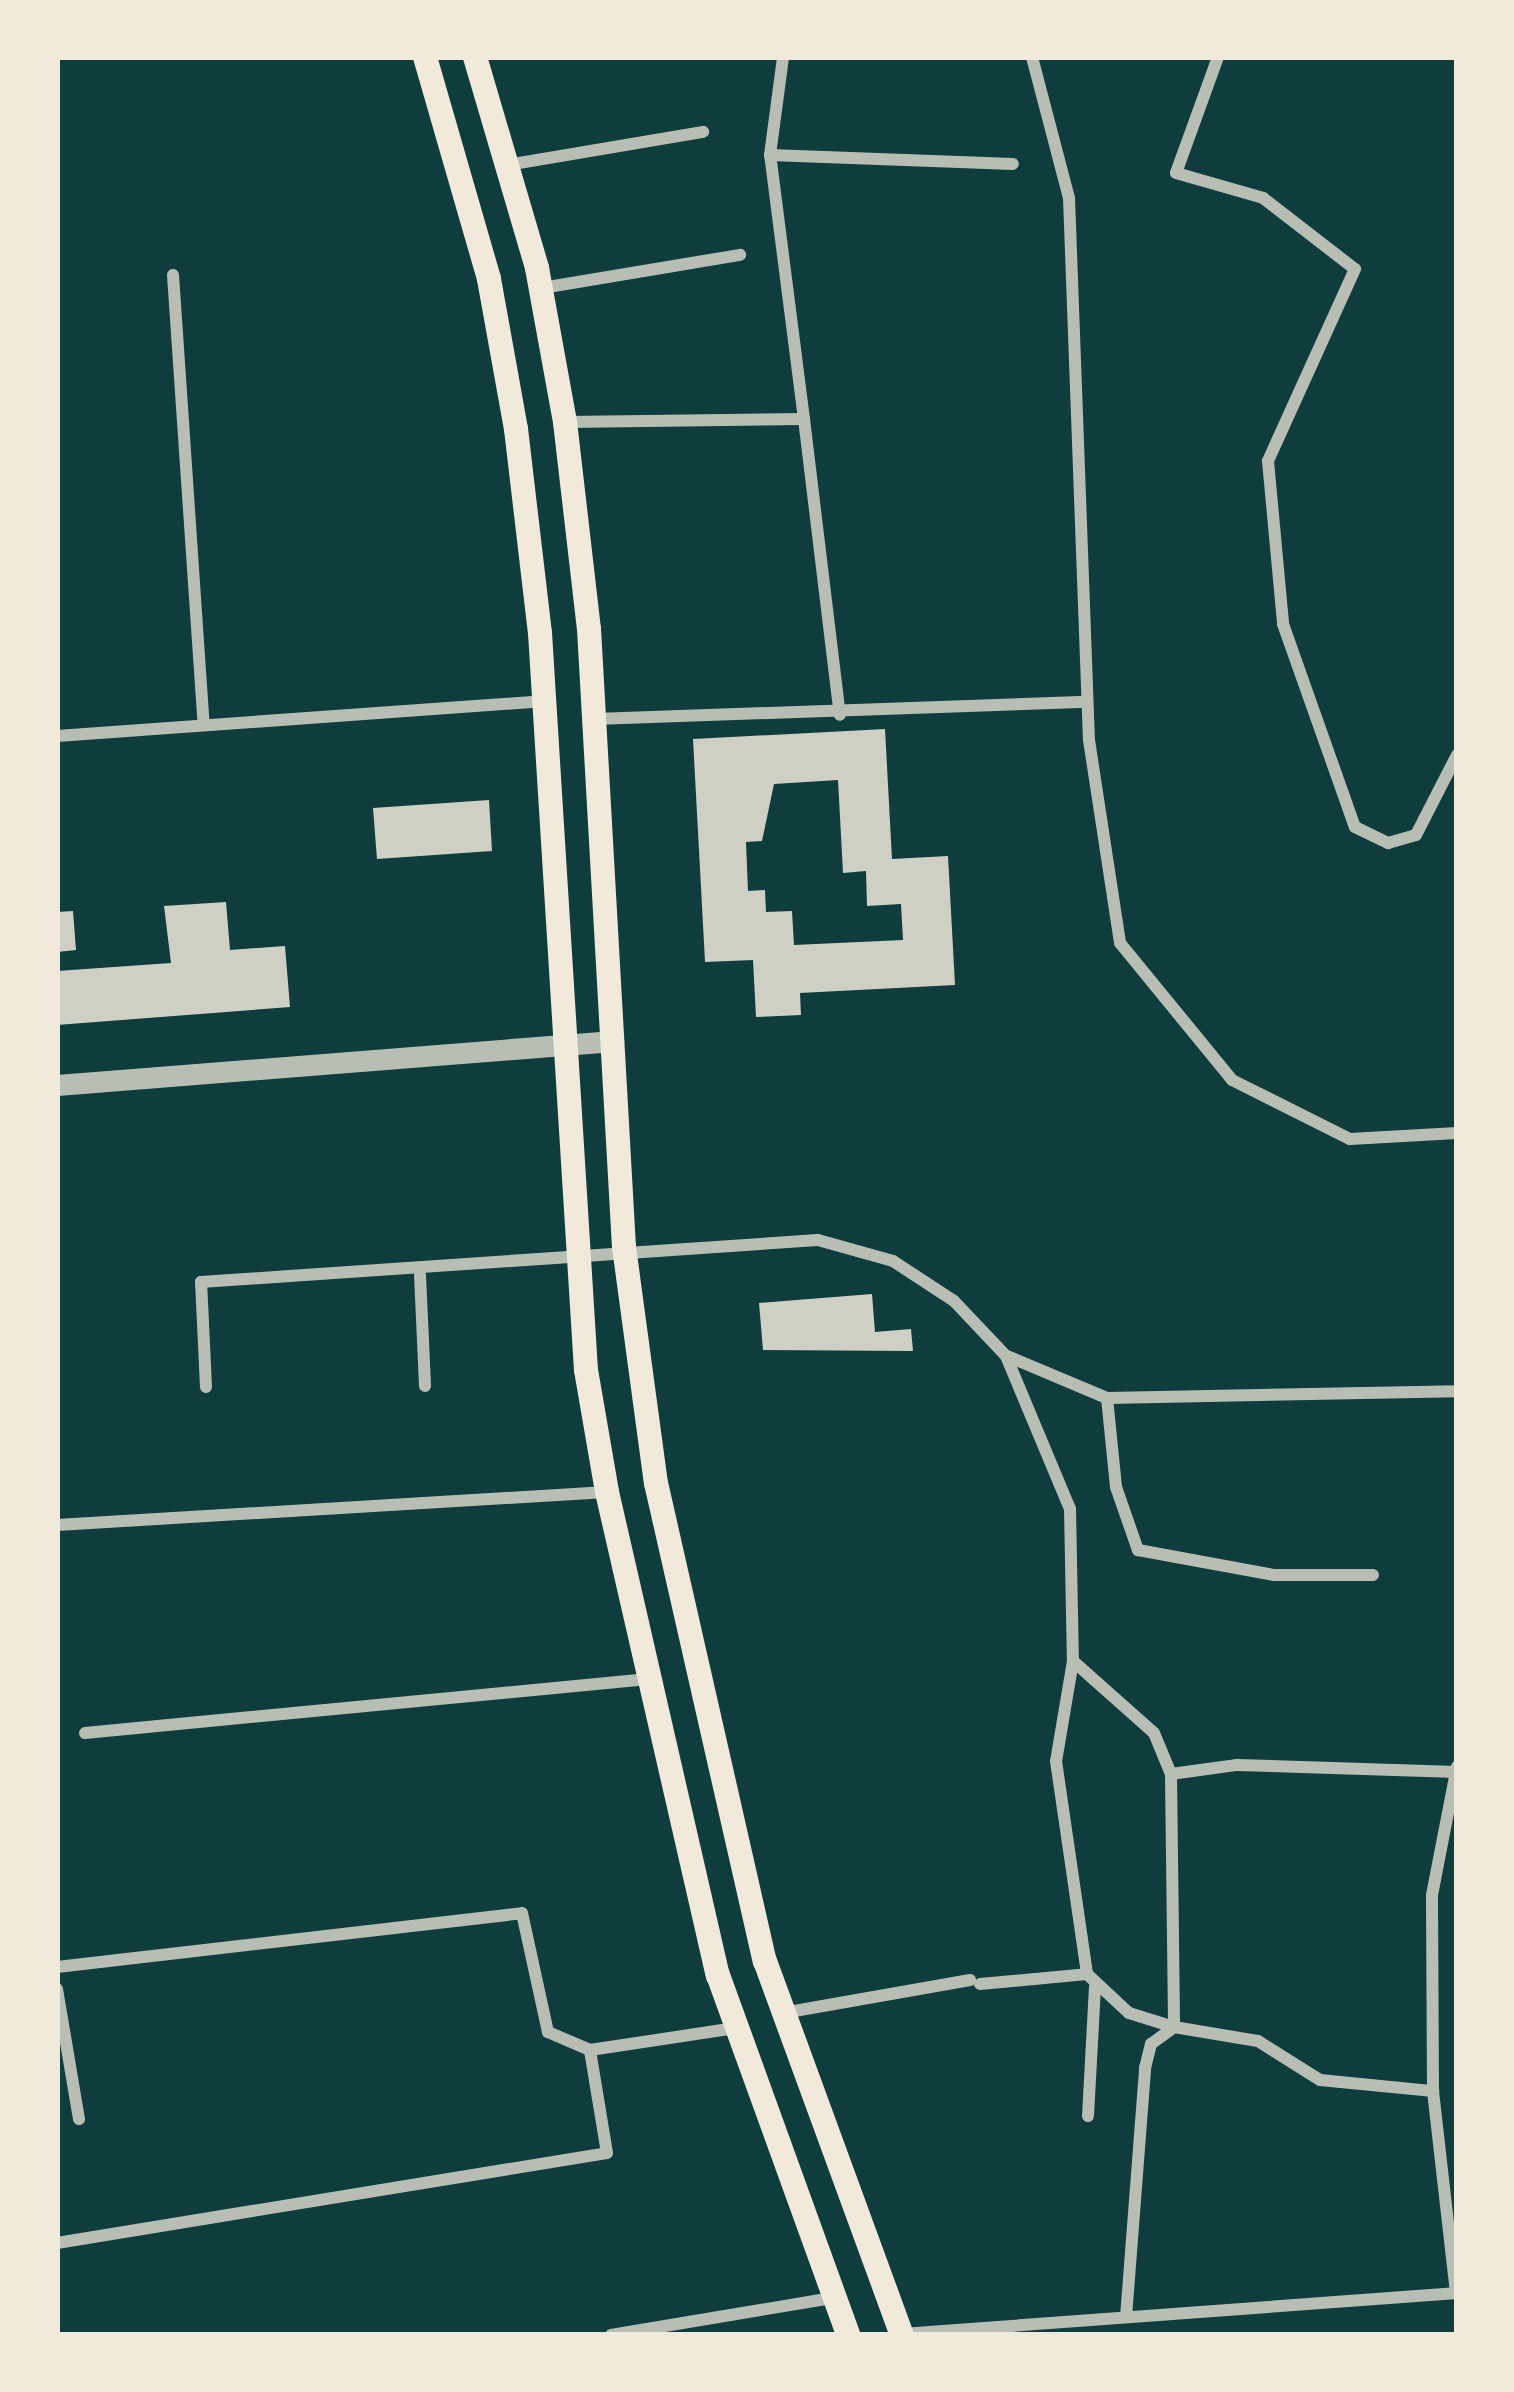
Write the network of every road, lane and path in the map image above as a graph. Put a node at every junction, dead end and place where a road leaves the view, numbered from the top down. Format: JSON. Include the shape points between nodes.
{"nodes":[{"id":1,"x":425,"y":57,"type":"edge"},
{"id":2,"x":476,"y":57,"type":"edge"},
{"id":3,"x":783,"y":57,"type":"edge"},
{"id":4,"x":1032,"y":57,"type":"edge"},
{"id":5,"x":1218,"y":57,"type":"edge"},
{"id":6,"x":703,"y":132,"type":"dead end"},
{"id":7,"x":770,"y":155,"type":"junction"},
{"id":8,"x":1013,"y":164,"type":"dead end"},
{"id":9,"x":507,"y":165,"type":"junction"},
{"id":10,"x":740,"y":255,"type":"dead end"},
{"id":11,"x":173,"y":275,"type":"dead end"},
{"id":12,"x":540,"y":288,"type":"junction"},
{"id":13,"x":804,"y":418,"type":"junction"},
{"id":14,"x":565,"y":422,"type":"junction"},
{"id":15,"x":543,"y":701,"type":"junction"},
{"id":16,"x":1087,"y":701,"type":"junction"},
{"id":17,"x":840,"y":716,"type":"junction"},
{"id":18,"x":595,"y":719,"type":"junction"},
{"id":19,"x":204,"y":725,"type":"junction"},
{"id":20,"x":57,"y":736,"type":"edge"},
{"id":21,"x":1457,"y":755,"type":"edge"},
{"id":22,"x":613,"y":1041,"type":"junction"},
{"id":23,"x":563,"y":1044,"type":"junction"},
{"id":24,"x":57,"y":1085,"type":"edge"},
{"id":25,"x":1457,"y":1132,"type":"edge"},
{"id":26,"x":624,"y":1247,"type":"junction"},
{"id":27,"x":577,"y":1256,"type":"junction"},
{"id":28,"x":420,"y":1275,"type":"junction"},
{"id":29,"x":1006,"y":1356,"type":"junction"},
{"id":30,"x":425,"y":1386,"type":"dead end"},
{"id":31,"x":206,"y":1387,"type":"dead end"},
{"id":32,"x":1457,"y":1391,"type":"edge"},
{"id":33,"x":1107,"y":1398,"type":"junction"},
{"id":34,"x":608,"y":1492,"type":"junction"},
{"id":35,"x":57,"y":1525,"type":"edge"},
{"id":36,"x":1373,"y":1575,"type":"dead end"},
{"id":37,"x":1073,"y":1661,"type":"junction"},
{"id":38,"x":648,"y":1679,"type":"junction"},
{"id":39,"x":85,"y":1733,"type":"dead end"},
{"id":40,"x":1456,"y":1770,"type":"edge"},
{"id":41,"x":1171,"y":1774,"type":"junction"},
{"id":42,"x":57,"y":1967,"type":"edge"},
{"id":43,"x":1087,"y":1974,"type":"junction"},
{"id":44,"x":1095,"y":1987,"type":"junction"},
{"id":45,"x":57,"y":1990,"type":"edge"},
{"id":46,"x":782,"y":2013,"type":"junction"},
{"id":47,"x":1174,"y":2027,"type":"junction"},
{"id":48,"x":735,"y":2029,"type":"junction"},
{"id":49,"x":590,"y":2050,"type":"junction"},
{"id":50,"x":1432,"y":2091,"type":"junction"},
{"id":51,"x":1088,"y":2116,"type":"dead end"},
{"id":52,"x":80,"y":2119,"type":"dead end"},
{"id":53,"x":1440,"y":2153,"type":"junction"},
{"id":54,"x":1457,"y":2155,"type":"edge"},
{"id":55,"x":57,"y":2243,"type":"edge"},
{"id":56,"x":1457,"y":2293,"type":"edge"},
{"id":57,"x":832,"y":2298,"type":"junction"},
{"id":58,"x":1126,"y":2318,"type":"junction"},
{"id":59,"x":610,"y":2335,"type":"edge"},
{"id":60,"x":848,"y":2335,"type":"edge"},
{"id":61,"x":902,"y":2335,"type":"edge"}],
"edges":[{"from":1,"to":15,"type":"main road","via":[[492,298]]},
{"from":2,"to":9,"type":"main road"},
{"from":3,"to":7,"type":"street"},
{"from":4,"to":16,"type":"street","via":[[1069,198]]},
{"from":5,"to":21,"type":"street","via":[[1176,172],[1263,198],[1354,269],[1268,461],[1283,624],[1354,826],[1388,843],[1416,835]]},
{"from":6,"to":9,"type":"street"},
{"from":7,"to":8,"type":"street"},
{"from":7,"to":13,"type":"street"},
{"from":9,"to":12,"type":"main road"},
{"from":10,"to":12,"type":"street"},
{"from":11,"to":19,"type":"street"},
{"from":12,"to":14,"type":"main road"},
{"from":13,"to":14,"type":"street"},
{"from":13,"to":17,"type":"street"},
{"from":14,"to":18,"type":"main road"},
{"from":15,"to":19,"type":"street"},
{"from":15,"to":23,"type":"main road"},
{"from":16,"to":17,"type":"street"},
{"from":16,"to":25,"type":"street","via":[[1120,943],[1232,1080],[1350,1139]]},
{"from":17,"to":18,"type":"street"},
{"from":18,"to":22,"type":"main road"},
{"from":19,"to":20,"type":"street"},
{"from":22,"to":23,"type":"street"},
{"from":22,"to":26,"type":"main road"},
{"from":23,"to":24,"type":"street"},
{"from":23,"to":27,"type":"main road"},
{"from":26,"to":27,"type":"street"},
{"from":26,"to":29,"type":"street","via":[[818,1240],[893,1261],[954,1301]]},
{"from":26,"to":46,"type":"main road","via":[[656,1483]]},
{"from":27,"to":28,"type":"street"},
{"from":27,"to":34,"type":"main road"},
{"from":28,"to":30,"type":"street"},
{"from":28,"to":31,"type":"street","via":[[201,1282]]},
{"from":29,"to":33,"type":"street"},
{"from":29,"to":37,"type":"street","via":[[1070,1509]]},
{"from":32,"to":33,"type":"street"},
{"from":33,"to":36,"type":"street","via":[[1116,1487],[1138,1550],[1274,1575]]},
{"from":34,"to":35,"type":"street"},
{"from":34,"to":38,"type":"main road"},
{"from":37,"to":41,"type":"street","via":[[1154,1732]]},
{"from":37,"to":43,"type":"street","via":[[1056,1762]]},
{"from":38,"to":39,"type":"street"},
{"from":38,"to":48,"type":"main road"},
{"from":40,"to":41,"type":"street","via":[[1237,1765]]},
{"from":40,"to":50,"type":"street","via":[[1432,1895]]},
{"from":41,"to":47,"type":"street"},
{"from":42,"to":49,"type":"street","via":[[522,1913],[548,2032]]},
{"from":43,"to":44,"type":"street"},
{"from":43,"to":46,"type":"street","via":[[975,1982]]},
{"from":44,"to":47,"type":"street"},
{"from":44,"to":51,"type":"street"},
{"from":45,"to":52,"type":"street"},
{"from":46,"to":61,"type":"main road"},
{"from":47,"to":50,"type":"street","via":[[1258,2042],[1320,2080]]},
{"from":47,"to":58,"type":"street","via":[[1151,2044],[1145,2068]]},
{"from":48,"to":49,"type":"street"},
{"from":48,"to":57,"type":"main road"},
{"from":49,"to":55,"type":"street","via":[[608,2153]]},
{"from":50,"to":53,"type":"street"},
{"from":53,"to":54,"type":"street"},
{"from":53,"to":56,"type":"street"},
{"from":56,"to":58,"type":"street"},
{"from":57,"to":59,"type":"street"},
{"from":57,"to":60,"type":"main road"},
{"from":58,"to":61,"type":"street"}]}
